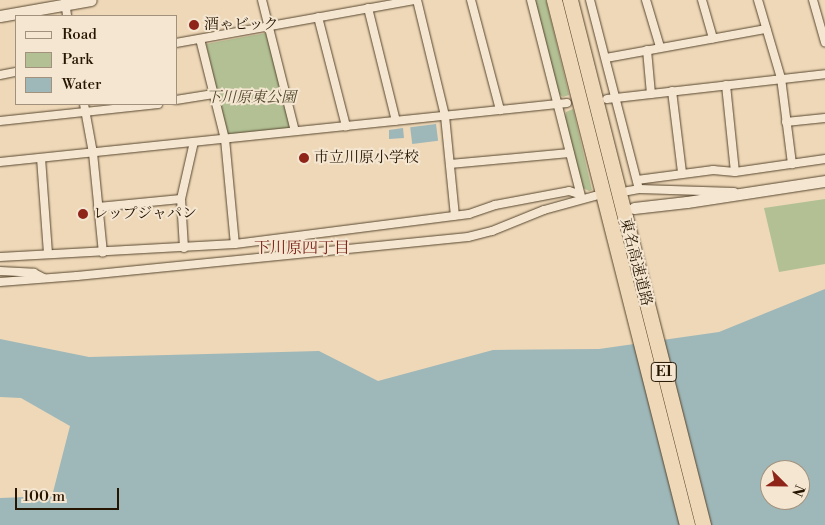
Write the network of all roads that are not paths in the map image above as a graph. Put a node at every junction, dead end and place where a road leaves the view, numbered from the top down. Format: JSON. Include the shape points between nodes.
{"nodes":[{"id":1,"x":91,"y":0,"type":"edge"},
{"id":2,"x":262,"y":0,"type":"edge"},
{"id":3,"x":416,"y":0,"type":"edge"},
{"id":4,"x":471,"y":0,"type":"edge"},
{"id":5,"x":531,"y":0,"type":"edge"},
{"id":6,"x":554,"y":0,"type":"edge"},
{"id":7,"x":570,"y":0,"type":"edge"},
{"id":8,"x":590,"y":0,"type":"edge"},
{"id":9,"x":646,"y":0,"type":"edge"},
{"id":10,"x":702,"y":0,"type":"edge"},
{"id":11,"x":758,"y":0,"type":"edge"},
{"id":12,"x":813,"y":0,"type":"edge"},
{"id":13,"x":66,"y":7,"type":"edge"},
{"id":14,"x":368,"y":8,"type":"junction"},
{"id":15,"x":0,"y":16,"type":"edge"},
{"id":16,"x":318,"y":17,"type":"junction"},
{"id":17,"x":269,"y":26,"type":"junction"},
{"id":18,"x":766,"y":29,"type":"junction"},
{"id":19,"x":713,"y":38,"type":"junction"},
{"id":20,"x":200,"y":39,"type":"junction"},
{"id":21,"x":825,"y":42,"type":"edge"},
{"id":22,"x":178,"y":43,"type":"edge"},
{"id":23,"x":660,"y":47,"type":"junction"},
{"id":24,"x":647,"y":50,"type":"junction"},
{"id":25,"x":606,"y":58,"type":"junction"},
{"id":26,"x":15,"y":72,"type":"edge"},
{"id":27,"x":825,"y":74,"type":"edge"},
{"id":28,"x":0,"y":75,"type":"edge"},
{"id":29,"x":781,"y":78,"type":"junction"},
{"id":30,"x":726,"y":85,"type":"junction"},
{"id":31,"x":672,"y":92,"type":"junction"},
{"id":32,"x":214,"y":94,"type":"junction"},
{"id":33,"x":651,"y":94,"type":"junction"},
{"id":34,"x":616,"y":98,"type":"junction"},
{"id":35,"x":607,"y":99,"type":"dead end"},
{"id":36,"x":178,"y":100,"type":"edge"},
{"id":37,"x":567,"y":103,"type":"dead end"},
{"id":38,"x":557,"y":104,"type":"junction"},
{"id":39,"x":84,"y":105,"type":"edge"},
{"id":40,"x":149,"y":105,"type":"edge"},
{"id":41,"x":500,"y":110,"type":"junction"},
{"id":42,"x":85,"y":112,"type":"junction"},
{"id":43,"x":445,"y":116,"type":"junction"},
{"id":44,"x":825,"y":118,"type":"edge"},
{"id":45,"x":0,"y":121,"type":"edge"},
{"id":46,"x":396,"y":121,"type":"junction"},
{"id":47,"x":786,"y":122,"type":"junction"},
{"id":48,"x":346,"y":126,"type":"junction"},
{"id":49,"x":295,"y":131,"type":"junction"},
{"id":50,"x":225,"y":139,"type":"junction"},
{"id":51,"x":194,"y":142,"type":"junction"},
{"id":52,"x":93,"y":153,"type":"junction"},
{"id":53,"x":569,"y":154,"type":"junction"},
{"id":54,"x":41,"y":158,"type":"junction"},
{"id":55,"x":825,"y":159,"type":"edge"},
{"id":56,"x":0,"y":162,"type":"edge"},
{"id":57,"x":450,"y":164,"type":"junction"},
{"id":58,"x":792,"y":164,"type":"junction"},
{"id":59,"x":735,"y":172,"type":"junction"},
{"id":60,"x":682,"y":173,"type":"junction"},
{"id":61,"x":637,"y":180,"type":"junction"},
{"id":62,"x":825,"y":181,"type":"edge"},
{"id":63,"x":639,"y":188,"type":"junction"},
{"id":64,"x":628,"y":191,"type":"dead end"},
{"id":65,"x":741,"y":193,"type":"junction"},
{"id":66,"x":581,"y":196,"type":"junction"},
{"id":67,"x":595,"y":196,"type":"dead end"},
{"id":68,"x":181,"y":199,"type":"junction"},
{"id":69,"x":98,"y":207,"type":"junction"},
{"id":70,"x":630,"y":213,"type":"junction"},
{"id":71,"x":455,"y":216,"type":"junction"},
{"id":72,"x":235,"y":244,"type":"junction"},
{"id":73,"x":184,"y":248,"type":"junction"},
{"id":74,"x":48,"y":253,"type":"junction"},
{"id":75,"x":103,"y":253,"type":"junction"},
{"id":76,"x":0,"y":257,"type":"edge"},
{"id":77,"x":0,"y":271,"type":"edge"},
{"id":78,"x":46,"y":278,"type":"junction"},
{"id":79,"x":0,"y":282,"type":"edge"},
{"id":80,"x":687,"y":525,"type":"edge"},
{"id":81,"x":703,"y":525,"type":"edge"}],
"edges":[{"from":1,"to":13,"type":"street"},
{"from":2,"to":17,"type":"street"},
{"from":3,"to":14,"type":"street"},
{"from":3,"to":43,"type":"street"},
{"from":4,"to":41,"type":"street"},
{"from":5,"to":38,"type":"street"},
{"from":6,"to":80,"type":"highway","name":"東名高速道路","number":"E1"},
{"from":7,"to":70,"type":"highway","name":"東名高速道路","number":"E1"},
{"from":8,"to":25,"type":"street"},
{"from":9,"to":23,"type":"street"},
{"from":10,"to":19,"type":"street"},
{"from":11,"to":18,"type":"street"},
{"from":12,"to":21,"type":"street"},
{"from":13,"to":15,"type":"street"},
{"from":14,"to":16,"type":"street"},
{"from":14,"to":46,"type":"street"},
{"from":16,"to":17,"type":"street"},
{"from":16,"to":48,"type":"street"},
{"from":17,"to":20,"type":"street"},
{"from":17,"to":49,"type":"street"},
{"from":18,"to":19,"type":"street"},
{"from":18,"to":29,"type":"street"},
{"from":19,"to":23,"type":"street"},
{"from":20,"to":22,"type":"street"},
{"from":20,"to":32,"type":"street"},
{"from":23,"to":24,"type":"street"},
{"from":24,"to":25,"type":"street"},
{"from":24,"to":33,"type":"street"},
{"from":25,"to":34,"type":"street"},
{"from":26,"to":28,"type":"street"},
{"from":27,"to":29,"type":"street"},
{"from":29,"to":30,"type":"street"},
{"from":29,"to":47,"type":"street"},
{"from":30,"to":31,"type":"street"},
{"from":30,"to":59,"type":"street"},
{"from":31,"to":33,"type":"street"},
{"from":31,"to":60,"type":"street"},
{"from":32,"to":36,"type":"street"},
{"from":32,"to":50,"type":"street"},
{"from":33,"to":34,"type":"street"},
{"from":34,"to":35,"type":"street"},
{"from":34,"to":61,"type":"street"},
{"from":37,"to":38,"type":"street"},
{"from":38,"to":41,"type":"street"},
{"from":38,"to":53,"type":"street"},
{"from":39,"to":42,"type":"street"},
{"from":40,"to":42,"type":"street"},
{"from":41,"to":43,"type":"street"},
{"from":42,"to":45,"type":"street"},
{"from":42,"to":52,"type":"street"},
{"from":43,"to":46,"type":"street"},
{"from":43,"to":57,"type":"street"},
{"from":44,"to":47,"type":"street"},
{"from":46,"to":48,"type":"street"},
{"from":47,"to":58,"type":"street"},
{"from":48,"to":49,"type":"street"},
{"from":49,"to":50,"type":"street"},
{"from":50,"to":51,"type":"street"},
{"from":50,"to":72,"type":"street"},
{"from":51,"to":52,"type":"street"},
{"from":51,"to":68,"type":"street"},
{"from":52,"to":54,"type":"street"},
{"from":52,"to":69,"type":"street"},
{"from":53,"to":57,"type":"street"},
{"from":53,"to":66,"type":"street"},
{"from":54,"to":56,"type":"street"},
{"from":54,"to":74,"type":"street"},
{"from":55,"to":58,"type":"street"},
{"from":57,"to":71,"type":"street"},
{"from":58,"to":59,"type":"street"},
{"from":59,"to":60,"type":"street"},
{"from":60,"to":61,"type":"street"},
{"from":61,"to":63,"type":"street"},
{"from":62,"to":65,"type":"street"},
{"from":63,"to":64,"type":"street"},
{"from":63,"to":65,"type":"street"},
{"from":65,"to":70,"type":"street"},
{"from":66,"to":67,"type":"street"},
{"from":66,"to":71,"type":"street","via":[[570,191],[544,195]]},
{"from":66,"to":78,"type":"street","via":[[492,231],[468,237]]},
{"from":68,"to":69,"type":"street"},
{"from":68,"to":73,"type":"street"},
{"from":69,"to":75,"type":"street"},
{"from":70,"to":81,"type":"highway","name":"東名高速道路","number":"E1"},
{"from":71,"to":72,"type":"street"},
{"from":72,"to":73,"type":"street"},
{"from":73,"to":75,"type":"street"},
{"from":74,"to":75,"type":"street"},
{"from":74,"to":76,"type":"street"},
{"from":77,"to":78,"type":"street","via":[[34,273]]},
{"from":78,"to":79,"type":"street"}]}
